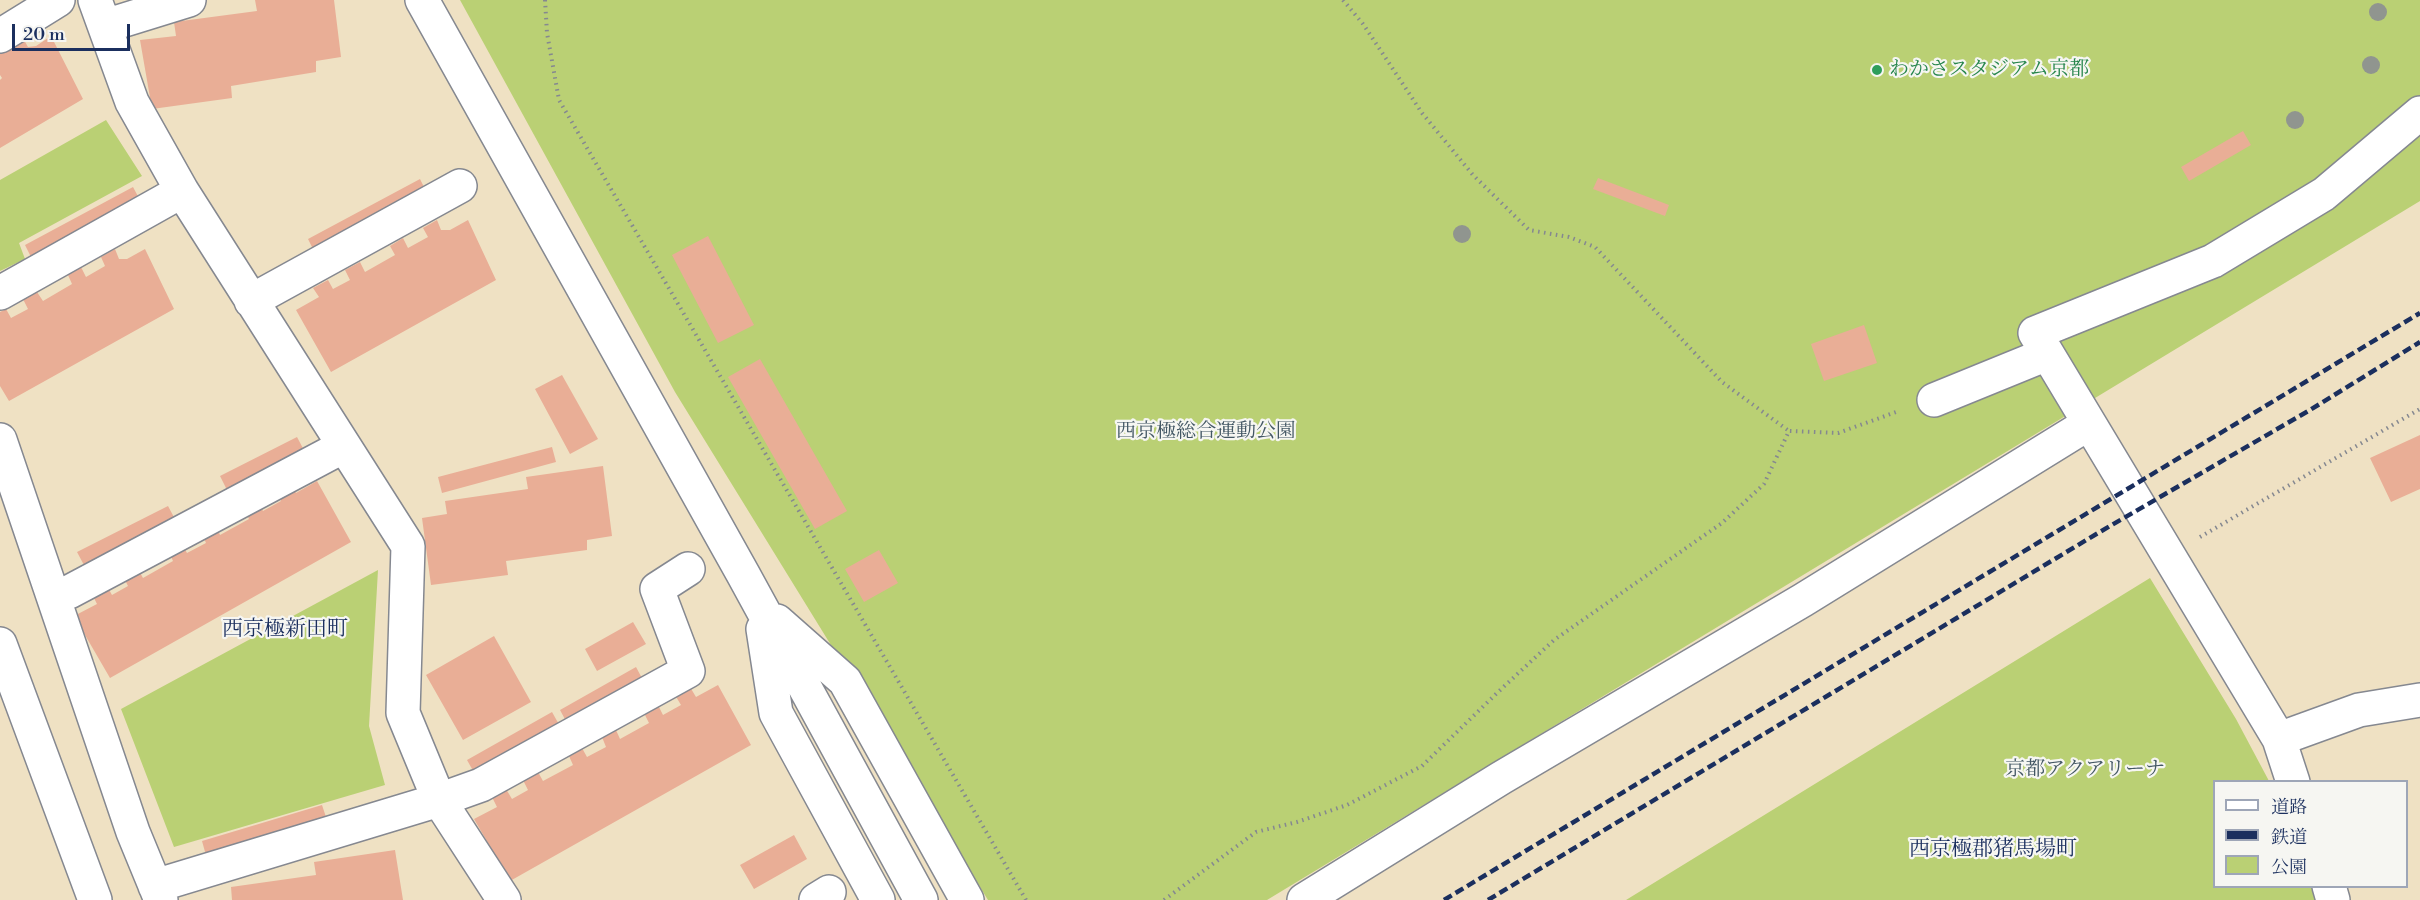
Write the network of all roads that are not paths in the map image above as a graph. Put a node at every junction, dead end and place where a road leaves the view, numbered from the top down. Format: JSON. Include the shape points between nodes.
{"nodes":[{"id":1,"x":58,"y":0,"type":"edge"},
{"id":2,"x":189,"y":0,"type":"edge"},
{"id":3,"x":422,"y":0,"type":"edge"},
{"id":4,"x":100,"y":13,"type":"edge"},
{"id":5,"x":0,"y":36,"type":"edge"},
{"id":6,"x":2420,"y":113,"type":"edge"},
{"id":7,"x":460,"y":186,"type":"dead end"},
{"id":8,"x":182,"y":191,"type":"junction"},
{"id":9,"x":0,"y":293,"type":"edge"},
{"id":10,"x":251,"y":301,"type":"junction"},
{"id":11,"x":2047,"y":354,"type":"junction"},
{"id":12,"x":1934,"y":400,"type":"road end"},
{"id":13,"x":2088,"y":424,"type":"junction"},
{"id":14,"x":0,"y":440,"type":"edge"},
{"id":15,"x":344,"y":446,"type":"junction"},
{"id":16,"x":688,"y":569,"type":"dead end"},
{"id":17,"x":69,"y":592,"type":"dead end"},
{"id":18,"x":760,"y":606,"type":"junction"},
{"id":19,"x":0,"y":644,"type":"edge"},
{"id":20,"x":2420,"y":700,"type":"edge"},
{"id":21,"x":2279,"y":740,"type":"junction"},
{"id":22,"x":2292,"y":780,"type":"edge"},
{"id":23,"x":439,"y":800,"type":"junction"},
{"id":24,"x":158,"y":893,"type":"edge"},
{"id":25,"x":94,"y":900,"type":"edge"},
{"id":26,"x":504,"y":900,"type":"edge"},
{"id":27,"x":878,"y":900,"type":"edge"},
{"id":28,"x":921,"y":900,"type":"edge"},
{"id":29,"x":967,"y":900,"type":"edge"},
{"id":30,"x":1304,"y":900,"type":"edge"}],
"edges":[{"from":1,"to":5,"type":"street"},
{"from":2,"to":4,"type":"street"},
{"from":3,"to":18,"type":"street"},
{"from":4,"to":8,"type":"street","via":[[132,102]]},
{"from":6,"to":11,"type":"street","via":[[2324,194],[2213,261],[2035,333]]},
{"from":7,"to":10,"type":"street"},
{"from":8,"to":9,"type":"street"},
{"from":8,"to":10,"type":"street"},
{"from":10,"to":15,"type":"street"},
{"from":11,"to":12,"type":"street"},
{"from":11,"to":13,"type":"street"},
{"from":13,"to":21,"type":"street"},
{"from":13,"to":30,"type":"street"},
{"from":14,"to":24,"type":"street","via":[[133,832]]},
{"from":15,"to":17,"type":"street"},
{"from":15,"to":23,"type":"street","via":[[408,546],[403,713]]},
{"from":16,"to":23,"type":"street","via":[[657,589],[688,671],[481,785]]},
{"from":18,"to":27,"type":"street","via":[[776,713]]},
{"from":18,"to":28,"type":"street"},
{"from":18,"to":29,"type":"street","via":[[845,681]]},
{"from":19,"to":25,"type":"street"},
{"from":20,"to":21,"type":"street","via":[[2359,710]]},
{"from":21,"to":22,"type":"street"},
{"from":23,"to":24,"type":"street"},
{"from":23,"to":26,"type":"street"}]}
